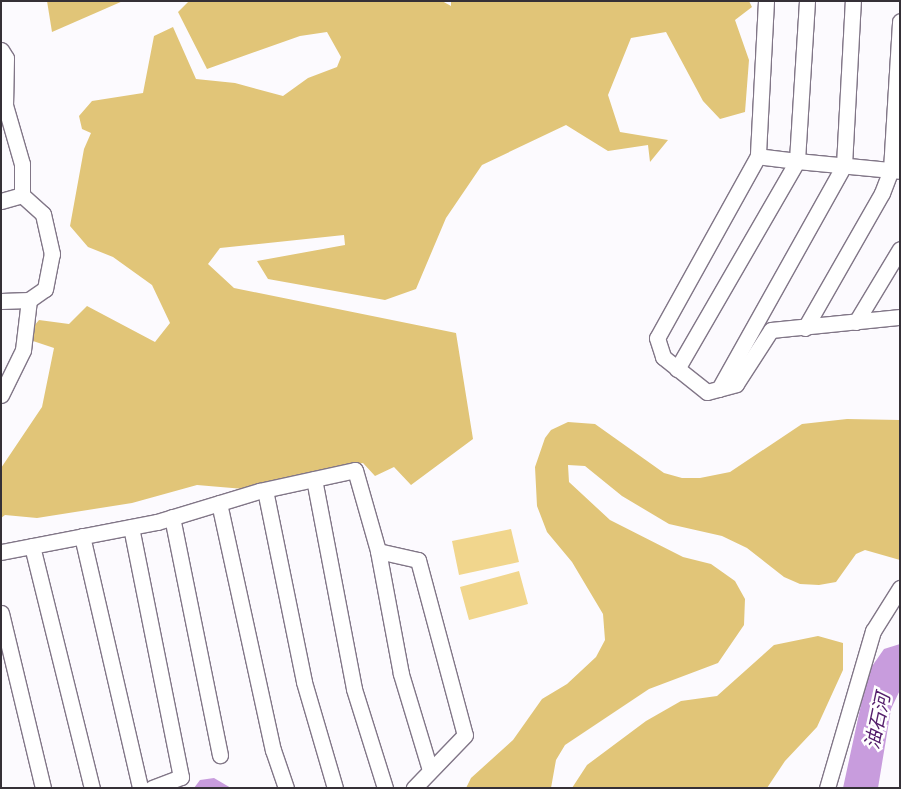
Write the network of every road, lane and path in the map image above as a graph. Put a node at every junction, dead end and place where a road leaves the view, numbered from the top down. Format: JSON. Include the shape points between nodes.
{"nodes":[{"id":1,"x":766,"y":1,"type":"edge"},
{"id":2,"x":807,"y":1,"type":"edge"},
{"id":3,"x":853,"y":1,"type":"edge"},
{"id":4,"x":900,"y":21,"type":"edge"},
{"id":5,"x":1,"y":50,"type":"edge"},
{"id":6,"x":758,"y":156,"type":"junction"},
{"id":7,"x":797,"y":161,"type":"junction"},
{"id":8,"x":844,"y":165,"type":"junction"},
{"id":9,"x":895,"y":170,"type":"edge"},
{"id":10,"x":22,"y":195,"type":"junction"},
{"id":11,"x":1,"y":201,"type":"edge"},
{"id":12,"x":900,"y":249,"type":"edge"},
{"id":13,"x":29,"y":300,"type":"junction"},
{"id":14,"x":1,"y":301,"type":"edge"},
{"id":15,"x":900,"y":316,"type":"edge"},
{"id":16,"x":856,"y":322,"type":"junction"},
{"id":17,"x":805,"y":328,"type":"junction"},
{"id":18,"x":677,"y":369,"type":"junction"},
{"id":19,"x":719,"y":389,"type":"junction"},
{"id":20,"x":1,"y":395,"type":"edge"},
{"id":21,"x":314,"y":479,"type":"junction"},
{"id":22,"x":265,"y":490,"type":"junction"},
{"id":23,"x":219,"y":503,"type":"junction"},
{"id":24,"x":172,"y":517,"type":"junction"},
{"id":25,"x":131,"y":527,"type":"junction"},
{"id":26,"x":82,"y":536,"type":"junction"},
{"id":27,"x":32,"y":546,"type":"junction"},
{"id":28,"x":378,"y":551,"type":"junction"},
{"id":29,"x":1,"y":552,"type":"edge"},
{"id":30,"x":900,"y":588,"type":"edge"},
{"id":31,"x":1,"y":613,"type":"edge"},
{"id":32,"x":220,"y":755,"type":"dead end"},
{"id":33,"x":430,"y":770,"type":"junction"},
{"id":34,"x":43,"y":788,"type":"edge"},
{"id":35,"x":92,"y":788,"type":"edge"},
{"id":36,"x":140,"y":788,"type":"edge"},
{"id":37,"x":152,"y":788,"type":"edge"},
{"id":38,"x":286,"y":788,"type":"edge"},
{"id":39,"x":334,"y":788,"type":"edge"},
{"id":40,"x":385,"y":788,"type":"edge"},
{"id":41,"x":414,"y":788,"type":"edge"},
{"id":42,"x":827,"y":788,"type":"edge"}],
"edges":[{"from":1,"to":6,"type":"street"},
{"from":2,"to":7,"type":"street"},
{"from":3,"to":8,"type":"street"},
{"from":4,"to":9,"type":"street"},
{"from":5,"to":10,"type":"street","via":[[6,58],[5,105],[22,164]]},
{"from":6,"to":7,"type":"street"},
{"from":6,"to":18,"type":"street","via":[[657,338],[663,357]]},
{"from":7,"to":8,"type":"street"},
{"from":7,"to":18,"type":"street"},
{"from":8,"to":9,"type":"street"},
{"from":8,"to":19,"type":"street"},
{"from":9,"to":17,"type":"street"},
{"from":10,"to":11,"type":"street"},
{"from":10,"to":13,"type":"street","via":[[43,214],[52,254],[44,289]]},
{"from":12,"to":16,"type":"street"},
{"from":13,"to":14,"type":"street"},
{"from":13,"to":20,"type":"street","via":[[23,350]]},
{"from":15,"to":16,"type":"street"},
{"from":16,"to":17,"type":"street"},
{"from":17,"to":19,"type":"street","via":[[771,330],[736,384]]},
{"from":18,"to":19,"type":"street","via":[[707,392]]},
{"from":21,"to":22,"type":"street"},
{"from":21,"to":28,"type":"street","via":[[355,470]]},
{"from":21,"to":40,"type":"street","via":[[354,689]]},
{"from":22,"to":23,"type":"street"},
{"from":22,"to":39,"type":"street","via":[[304,682]]},
{"from":23,"to":24,"type":"street"},
{"from":23,"to":38,"type":"street","via":[[274,750]]},
{"from":24,"to":25,"type":"street"},
{"from":24,"to":32,"type":"street"},
{"from":25,"to":26,"type":"street"},
{"from":25,"to":37,"type":"street","via":[[181,777]]},
{"from":26,"to":27,"type":"street"},
{"from":26,"to":36,"type":"street"},
{"from":27,"to":29,"type":"street"},
{"from":27,"to":35,"type":"street"},
{"from":28,"to":33,"type":"street","via":[[401,674]]},
{"from":28,"to":33,"type":"street","via":[[418,560],[465,735]]},
{"from":30,"to":42,"type":"street","via":[[873,631]]},
{"from":31,"to":34,"type":"street"},
{"from":33,"to":41,"type":"street"}]}
